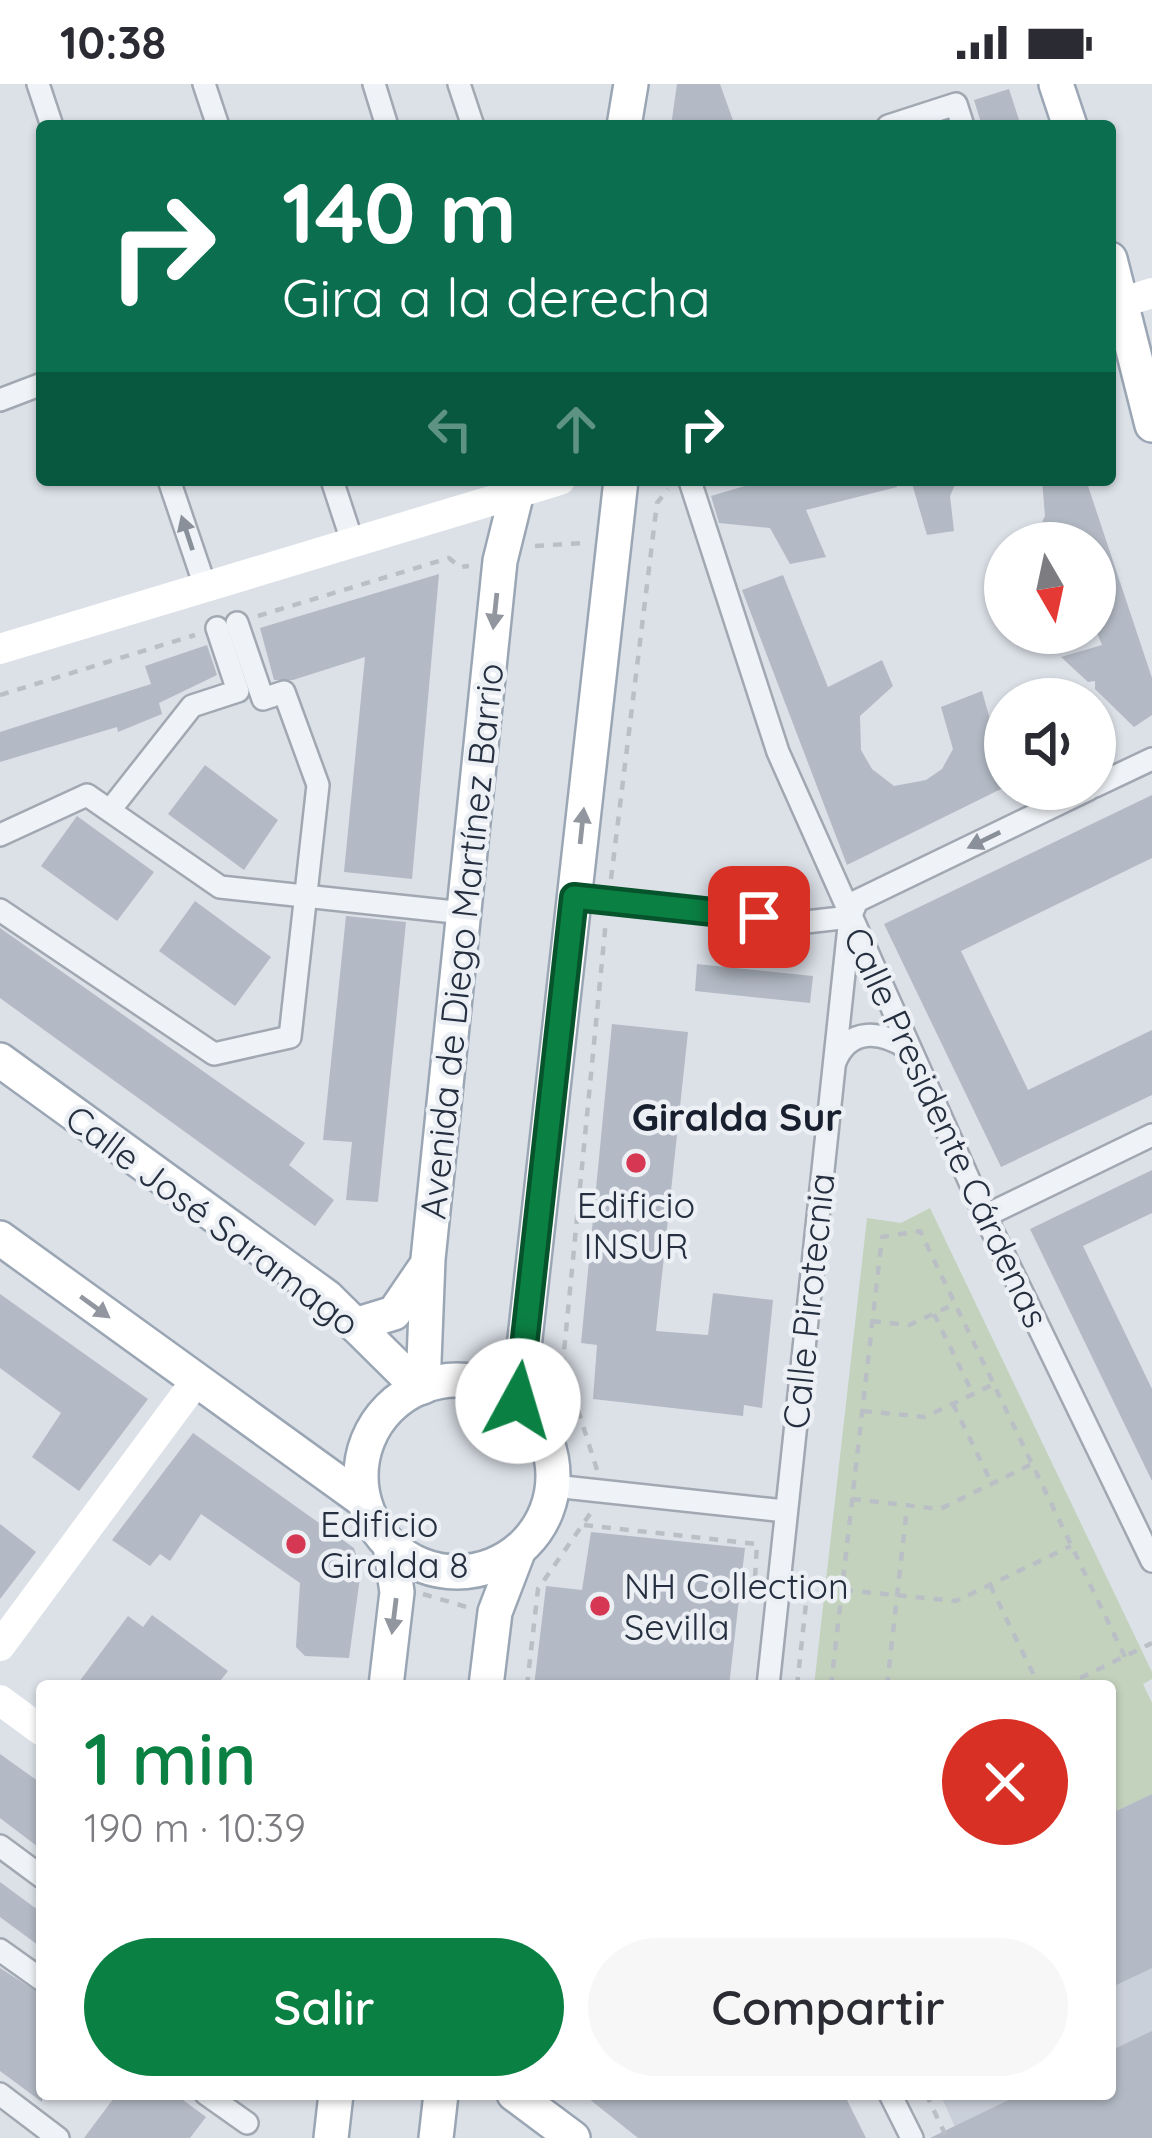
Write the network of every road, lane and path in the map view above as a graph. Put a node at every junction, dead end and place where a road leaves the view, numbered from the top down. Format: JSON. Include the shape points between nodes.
{"nodes":[{"id":1,"x":38,"y":84,"type":"edge"},
{"id":2,"x":204,"y":84,"type":"edge"},
{"id":3,"x":374,"y":84,"type":"edge"},
{"id":4,"x":459,"y":84,"type":"edge"},
{"id":5,"x":631,"y":84,"type":"edge"},
{"id":6,"x":1056,"y":84,"type":"edge"},
{"id":7,"x":50,"y":120,"type":"edge"},
{"id":8,"x":216,"y":120,"type":"edge"},
{"id":9,"x":382,"y":120,"type":"edge"},
{"id":10,"x":471,"y":120,"type":"edge"},
{"id":11,"x":625,"y":120,"type":"edge"},
{"id":12,"x":907,"y":120,"type":"edge"},
{"id":13,"x":961,"y":120,"type":"edge"},
{"id":14,"x":1068,"y":120,"type":"edge"},
{"id":15,"x":1128,"y":300,"type":"edge"},
{"id":16,"x":36,"y":386,"type":"edge"},
{"id":17,"x":0,"y":400,"type":"edge"},
{"id":18,"x":1152,"y":425,"type":"edge"},
{"id":19,"x":172,"y":486,"type":"edge"},
{"id":20,"x":334,"y":486,"type":"edge"},
{"id":21,"x":510,"y":486,"type":"edge"},
{"id":22,"x":513,"y":486,"type":"edge"},
{"id":23,"x":620,"y":486,"type":"edge"},
{"id":24,"x":678,"y":486,"type":"edge"},
{"id":25,"x":690,"y":486,"type":"edge"},
{"id":26,"x":595,"y":543,"type":"dead end"},
{"id":27,"x":352,"y":544,"type":"junction"},
{"id":28,"x":525,"y":555,"type":"dead end"},
{"id":29,"x":205,"y":586,"type":"junction"},
{"id":30,"x":0,"y":649,"type":"edge"},
{"id":31,"x":1152,"y":759,"type":"edge"},
{"id":32,"x":1116,"y":776,"type":"edge"},
{"id":33,"x":110,"y":810,"type":"junction"},
{"id":34,"x":1046,"y":810,"type":"edge"},
{"id":35,"x":0,"y":835,"type":"edge"},
{"id":36,"x":610,"y":885,"type":"dead end"},
{"id":37,"x":305,"y":896,"type":"junction"},
{"id":38,"x":574,"y":897,"type":"junction"},
{"id":39,"x":0,"y":910,"type":"edge"},
{"id":40,"x":464,"y":914,"type":"junction"},
{"id":41,"x":850,"y":917,"type":"junction"},
{"id":42,"x":606,"y":923,"type":"dead end"},
{"id":43,"x":910,"y":1049,"type":"junction"},
{"id":44,"x":0,"y":1060,"type":"edge"},
{"id":45,"x":833,"y":1068,"type":"junction"},
{"id":46,"x":1152,"y":1135,"type":"edge"},
{"id":47,"x":985,"y":1216,"type":"junction"},
{"id":48,"x":0,"y":1238,"type":"edge"},
{"id":49,"x":428,"y":1264,"type":"junction"},
{"id":50,"x":955,"y":1304,"type":"junction"},
{"id":51,"x":934,"y":1314,"type":"junction"},
{"id":52,"x":872,"y":1321,"type":"junction"},
{"id":53,"x":355,"y":1325,"type":"junction"},
{"id":54,"x":196,"y":1381,"type":"junction"},
{"id":55,"x":994,"y":1384,"type":"junction"},
{"id":56,"x":421,"y":1387,"type":"junction"},
{"id":57,"x":973,"y":1394,"type":"junction"},
{"id":58,"x":518,"y":1401,"type":"junction"},
{"id":59,"x":953,"y":1404,"type":"junction"},
{"id":60,"x":862,"y":1411,"type":"junction"},
{"id":61,"x":1032,"y":1464,"type":"junction"},
{"id":62,"x":597,"y":1465,"type":"dead end"},
{"id":63,"x":992,"y":1484,"type":"junction"},
{"id":64,"x":554,"y":1486,"type":"junction"},
{"id":65,"x":852,"y":1499,"type":"junction"},
{"id":66,"x":364,"y":1501,"type":"junction"},
{"id":67,"x":908,"y":1506,"type":"junction"},
{"id":68,"x":1152,"y":1507,"type":"edge"},
{"id":69,"x":785,"y":1511,"type":"junction"},
{"id":70,"x":592,"y":1513,"type":"dead end"},
{"id":71,"x":1130,"y":1517,"type":"junction"},
{"id":72,"x":584,"y":1525,"type":"junction"},
{"id":73,"x":390,"y":1545,"type":"junction"},
{"id":74,"x":1071,"y":1546,"type":"junction"},
{"id":75,"x":518,"y":1552,"type":"junction"},
{"id":76,"x":1152,"y":1561,"type":"edge"},
{"id":77,"x":760,"y":1579,"type":"dead end"},
{"id":78,"x":793,"y":1583,"type":"dead end"},
{"id":79,"x":990,"y":1585,"type":"junction"},
{"id":80,"x":842,"y":1589,"type":"junction"},
{"id":81,"x":897,"y":1595,"type":"junction"},
{"id":82,"x":1152,"y":1643,"type":"edge"},
{"id":83,"x":0,"y":1646,"type":"edge"},
{"id":84,"x":1125,"y":1657,"type":"junction"},
{"id":85,"x":387,"y":1680,"type":"edge"},
{"id":86,"x":487,"y":1680,"type":"edge"},
{"id":87,"x":528,"y":1680,"type":"edge"},
{"id":88,"x":769,"y":1680,"type":"edge"},
{"id":89,"x":798,"y":1680,"type":"edge"},
{"id":90,"x":832,"y":1680,"type":"edge"},
{"id":91,"x":888,"y":1680,"type":"edge"},
{"id":92,"x":1036,"y":1680,"type":"edge"},
{"id":93,"x":1077,"y":1680,"type":"edge"},
{"id":94,"x":0,"y":1700,"type":"edge"},
{"id":95,"x":36,"y":1727,"type":"edge"},
{"id":96,"x":0,"y":1846,"type":"edge"},
{"id":97,"x":36,"y":1873,"type":"edge"},
{"id":98,"x":0,"y":1950,"type":"edge"},
{"id":99,"x":36,"y":1975,"type":"edge"},
{"id":100,"x":0,"y":2094,"type":"edge"},
{"id":101,"x":215,"y":2100,"type":"edge"},
{"id":102,"x":335,"y":2100,"type":"edge"},
{"id":103,"x":440,"y":2100,"type":"edge"},
{"id":104,"x":522,"y":2100,"type":"edge"},
{"id":105,"x":893,"y":2100,"type":"edge"},
{"id":106,"x":929,"y":2100,"type":"edge"},
{"id":107,"x":247,"y":2122,"type":"dead end"},
{"id":108,"x":58,"y":2138,"type":"edge"},
{"id":109,"x":331,"y":2138,"type":"edge"},
{"id":110,"x":436,"y":2138,"type":"edge"},
{"id":111,"x":573,"y":2138,"type":"edge"},
{"id":112,"x":912,"y":2138,"type":"edge"},
{"id":113,"x":947,"y":2138,"type":"edge"}],
"edges":[{"from":1,"to":7,"type":"street"},
{"from":2,"to":8,"type":"street"},
{"from":3,"to":9,"type":"street"},
{"from":4,"to":10,"type":"street"},
{"from":5,"to":11,"type":"main road"},
{"from":6,"to":14,"type":"main road"},
{"from":12,"to":13,"type":"street","via":[[956,104]]},
{"from":15,"to":18,"type":"main road"},
{"from":16,"to":17,"type":"street"},
{"from":29,"to":19,"type":"street","one_way":true},
{"from":20,"to":27,"type":"street"},
{"from":21,"to":27,"type":"street"},
{"from":22,"to":40,"type":"main road","name":"Avenida de Diego Martínez Barrio","one_way":true},
{"from":38,"to":23,"type":"main road","one_way":true},
{"from":24,"to":36,"type":"path","via":[[657,503]]},
{"from":25,"to":41,"type":"street","name":"Calle Presidente Cárdenas","via":[[778,752]]},
{"from":26,"to":28,"type":"path","via":[[537,544]]},
{"from":27,"to":29,"type":"street"},
{"from":29,"to":30,"type":"street"},
{"from":31,"to":32,"type":"street"},
{"from":33,"to":35,"type":"street","via":[[87,795]]},
{"from":33,"to":37,"type":"street","via":[[220,886]]},
{"from":33,"to":37,"type":"street","via":[[192,706],[238,691],[227,625],[263,699],[284,692],[318,785]]},
{"from":34,"to":41,"type":"street","one_way":true,"via":[[857,901]]},
{"from":37,"to":39,"type":"street","via":[[290,1037],[214,1054]]},
{"from":37,"to":40,"type":"street"},
{"from":38,"to":41,"type":"street","via":[[806,922]]},
{"from":38,"to":58,"type":"main road"},
{"from":40,"to":49,"type":"main road","name":"Avenida de Diego Martínez Barrio"},
{"from":41,"to":43,"type":"street","name":"Calle Presidente Cárdenas"},
{"from":41,"to":45,"type":"street","name":"Calle Pirotecnia"},
{"from":42,"to":62,"type":"path","via":[[563,1362]]},
{"from":43,"to":45,"type":"street","via":[[868,1033],[840,1050]]},
{"from":43,"to":47,"type":"street","name":"Calle Presidente Cárdenas"},
{"from":44,"to":53,"type":"main road","name":"Calle José Saramago"},
{"from":45,"to":69,"type":"street","name":"Calle Pirotecnia"},
{"from":46,"to":47,"type":"street"},
{"from":47,"to":71,"type":"street","name":"Calle Presidente Cárdenas"},
{"from":48,"to":54,"type":"main road","one_way":true},
{"from":49,"to":53,"type":"main road","via":[[394,1312]]},
{"from":49,"to":56,"type":"main road","name":"Avenida de Diego Martínez Barrio"},
{"from":50,"to":51,"type":"path"},
{"from":50,"to":52,"type":"path","via":[[920,1231],[882,1237]]},
{"from":50,"to":55,"type":"path"},
{"from":51,"to":52,"type":"path","via":[[909,1325]]},
{"from":51,"to":57,"type":"path"},
{"from":52,"to":60,"type":"path"},
{"from":53,"to":56,"type":"main road","name":"Calle José Saramago"},
{"from":54,"to":66,"type":"main road"},
{"from":54,"to":83,"type":"street"},
{"from":55,"to":57,"type":"path"},
{"from":55,"to":61,"type":"path"},
{"from":56,"to":58,"type":"main road","via":[[471,1381]]},
{"from":56,"to":66,"type":"main road","via":[[387,1410],[367,1443]]},
{"from":57,"to":59,"type":"path"},
{"from":58,"to":64,"type":"main road","via":[[547,1439]]},
{"from":59,"to":60,"type":"path","via":[[925,1417]]},
{"from":59,"to":63,"type":"path"},
{"from":60,"to":65,"type":"path"},
{"from":61,"to":63,"type":"path"},
{"from":61,"to":74,"type":"path"},
{"from":63,"to":67,"type":"path","via":[[940,1510]]},
{"from":64,"to":69,"type":"street"},
{"from":64,"to":75,"type":"main road","via":[[536,1533]]},
{"from":65,"to":67,"type":"path"},
{"from":65,"to":80,"type":"path"},
{"from":66,"to":73,"type":"main road"},
{"from":67,"to":81,"type":"path"},
{"from":68,"to":71,"type":"street"},
{"from":69,"to":88,"type":"street","name":"Calle Pirotecnia"},
{"from":70,"to":72,"type":"path"},
{"from":71,"to":76,"type":"street","name":"Calle Presidente Cárdenas"},
{"from":72,"to":77,"type":"path","via":[[757,1544],[753,1578]]},
{"from":72,"to":87,"type":"path","via":[[538,1589]]},
{"from":73,"to":75,"type":"main road","via":[[442,1572],[482,1569]]},
{"from":73,"to":85,"type":"main road","one_way":true,"via":[[397,1592]]},
{"from":74,"to":79,"type":"path"},
{"from":74,"to":84,"type":"path"},
{"from":75,"to":86,"type":"main road","via":[[495,1612]]},
{"from":78,"to":89,"type":"path","via":[[808,1585]]},
{"from":79,"to":81,"type":"path","via":[[956,1601]]},
{"from":79,"to":92,"type":"path"},
{"from":80,"to":81,"type":"path"},
{"from":80,"to":90,"type":"path"},
{"from":81,"to":91,"type":"path"},
{"from":82,"to":84,"type":"path"},
{"from":84,"to":93,"type":"path"},
{"from":94,"to":95,"type":"street"},
{"from":96,"to":97,"type":"street"},
{"from":98,"to":99,"type":"street"},
{"from":100,"to":108,"type":"street"},
{"from":101,"to":107,"type":"street"},
{"from":102,"to":109,"type":"main road"},
{"from":103,"to":110,"type":"main road"},
{"from":104,"to":111,"type":"main road"},
{"from":105,"to":112,"type":"street"},
{"from":106,"to":113,"type":"path"}]}
